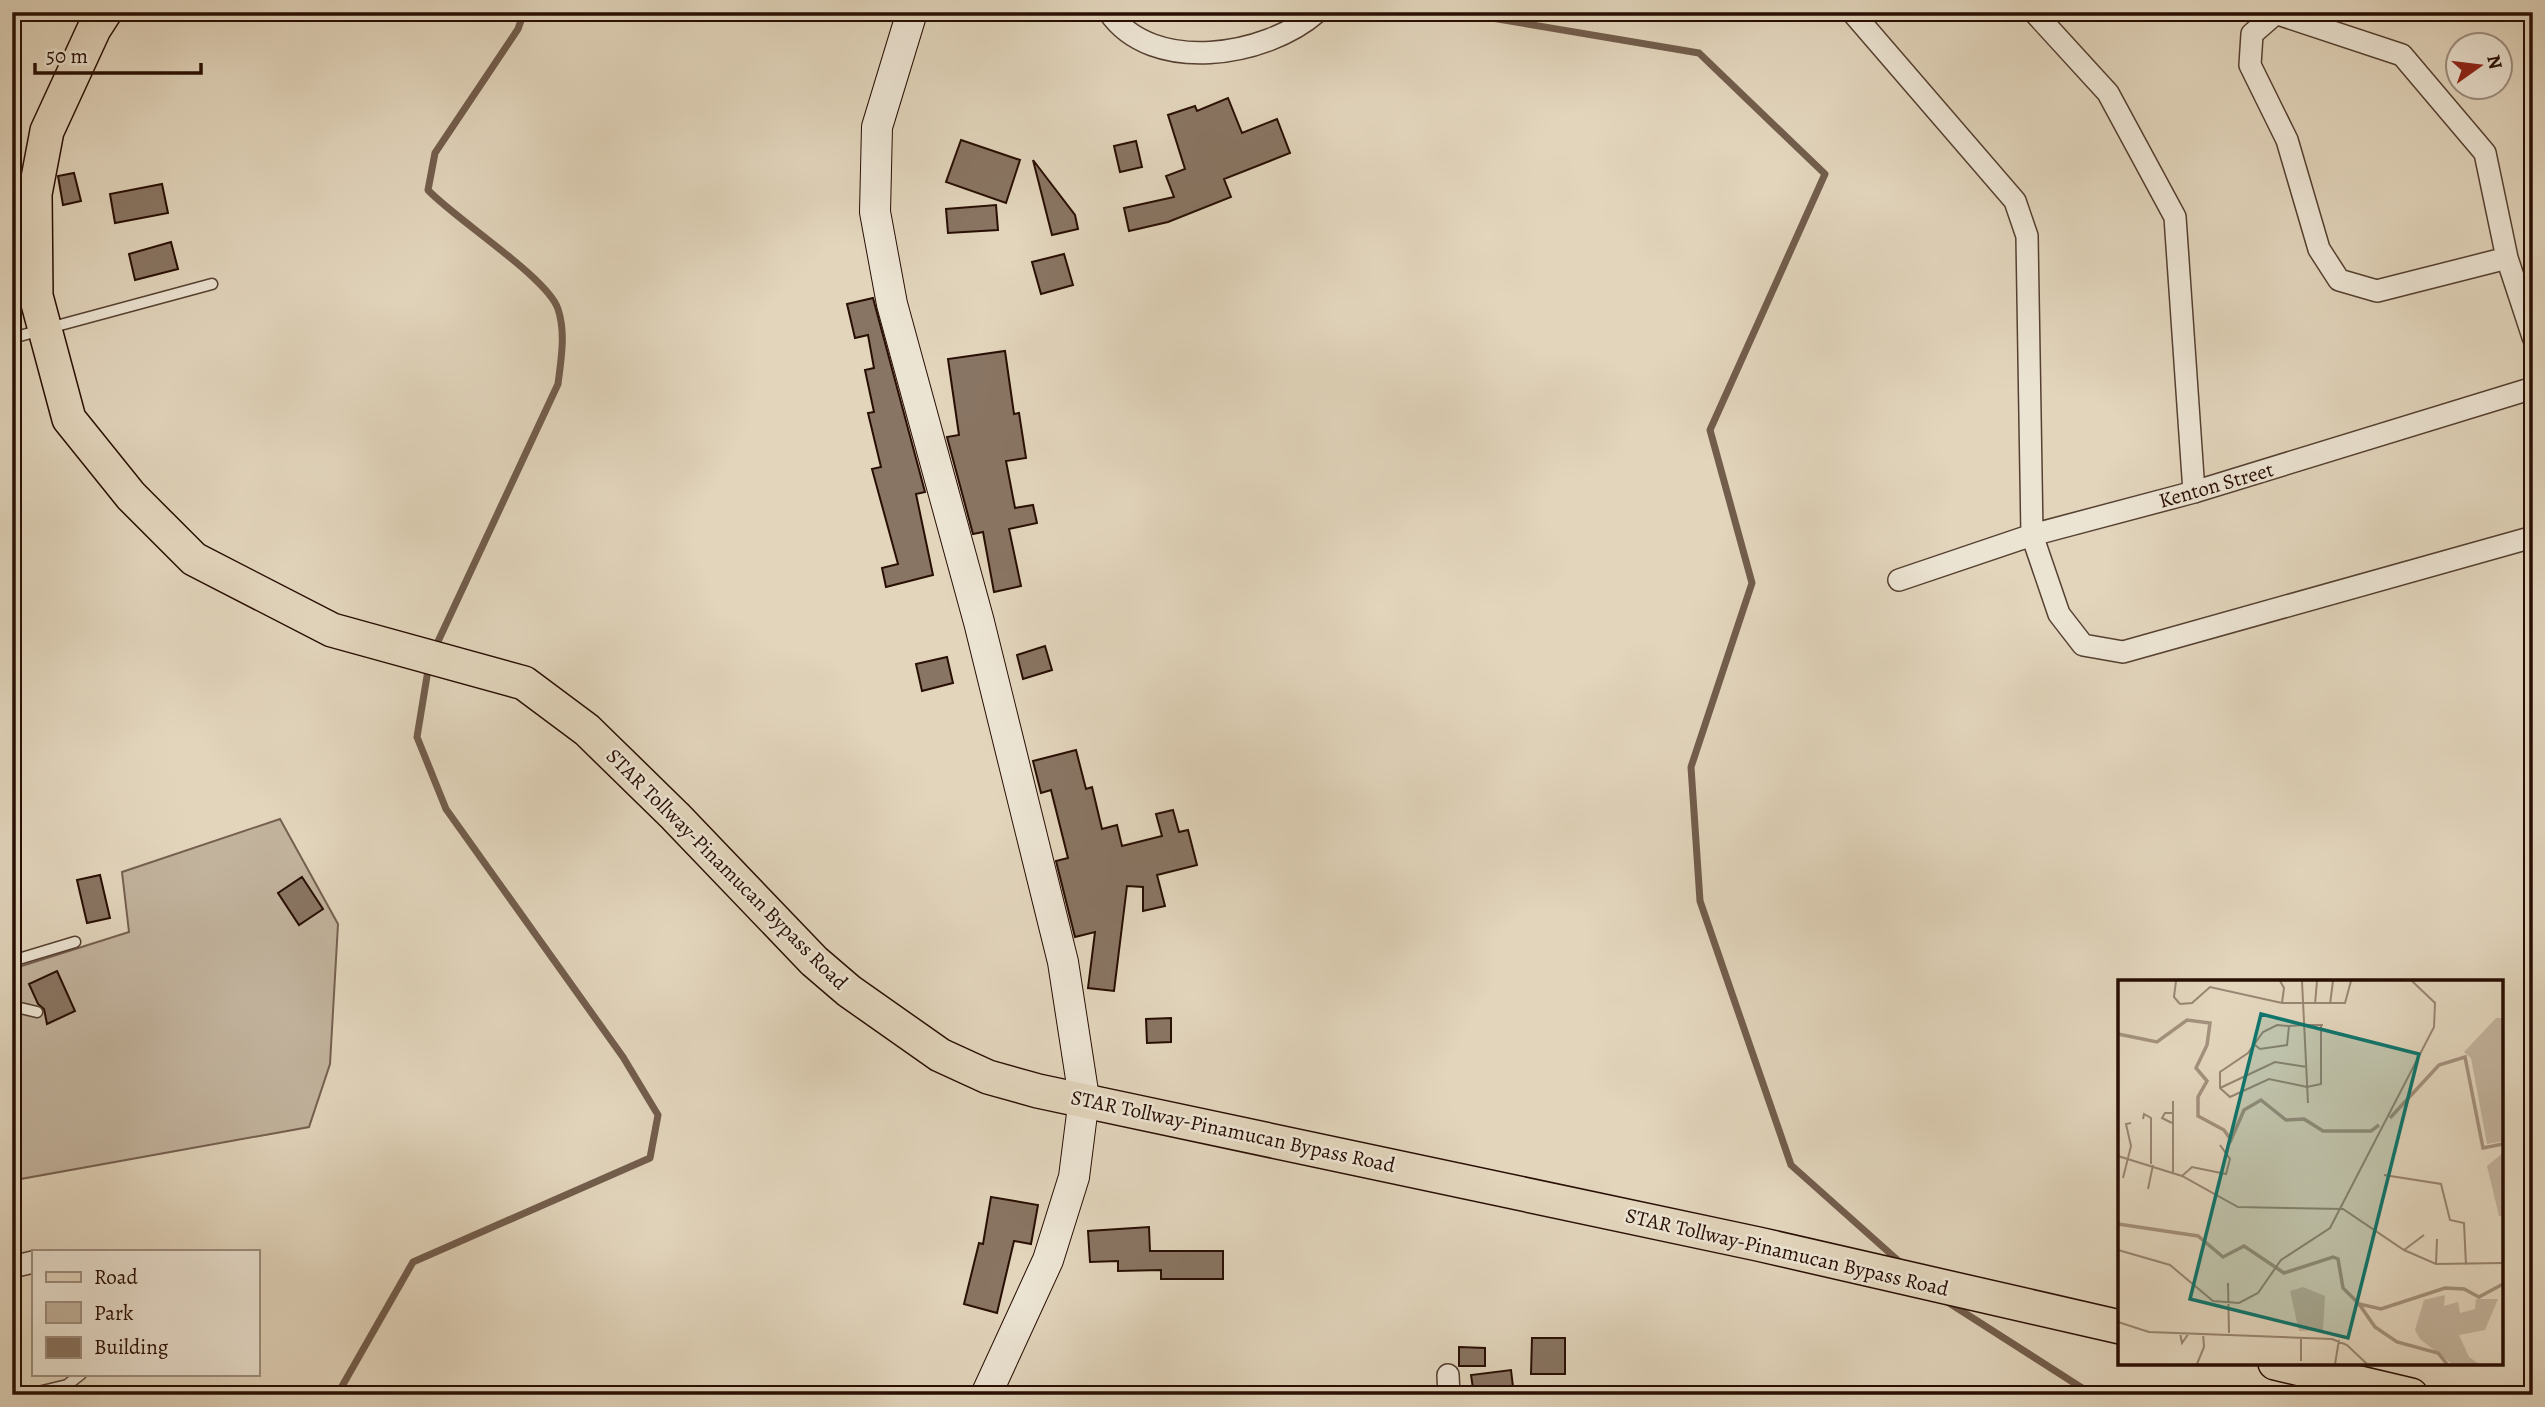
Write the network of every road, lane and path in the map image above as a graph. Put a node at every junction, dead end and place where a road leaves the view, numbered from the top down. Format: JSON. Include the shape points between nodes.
{"nodes":[{"id":1,"x":105,"y":12,"type":"edge"},
{"id":2,"x":912,"y":12,"type":"edge"},
{"id":3,"x":1109,"y":12,"type":"edge"},
{"id":4,"x":1317,"y":12,"type":"edge"},
{"id":5,"x":1852,"y":12,"type":"edge"},
{"id":6,"x":2034,"y":12,"type":"edge"},
{"id":7,"x":2274,"y":13,"type":"edge"},
{"id":8,"x":2507,"y":258,"type":"junction"},
{"id":9,"x":212,"y":285,"type":"dead end"},
{"id":10,"x":45,"y":329,"type":"junction"},
{"id":11,"x":2533,"y":337,"type":"edge"},
{"id":12,"x":12,"y":338,"type":"edge"},
{"id":13,"x":2533,"y":388,"type":"edge"},
{"id":14,"x":2194,"y":492,"type":"junction"},
{"id":15,"x":2032,"y":535,"type":"junction"},
{"id":16,"x":2533,"y":537,"type":"edge"},
{"id":17,"x":1899,"y":580,"type":"dead end"},
{"id":18,"x":75,"y":942,"type":"dead end"},
{"id":19,"x":12,"y":961,"type":"edge"},
{"id":20,"x":12,"y":1006,"type":"edge"},
{"id":21,"x":37,"y":1012,"type":"dead end"},
{"id":22,"x":1084,"y":1098,"type":"junction"},
{"id":23,"x":32,"y":1262,"type":"edge"},
{"id":24,"x":12,"y":1267,"type":"edge"},
{"id":25,"x":2118,"y":1327,"type":"edge"},
{"id":26,"x":2284,"y":1365,"type":"edge"},
{"id":27,"x":78,"y":1376,"type":"edge"},
{"id":28,"x":26,"y":1395,"type":"edge"},
{"id":29,"x":986,"y":1395,"type":"edge"},
{"id":30,"x":2411,"y":1395,"type":"edge"}],
"edges":[{"from":1,"to":10,"type":"main road","name":"STAR Tollway-Pinamucan Bypass Road","via":[[47,131],[35,194],[36,296]]},
{"from":2,"to":22,"type":"street","via":[[877,127],[875,212],[892,304],[983,635],[1060,949]]},
{"from":3,"to":4,"type":"street","via":[[1132,36],[1159,48],[1201,54],[1262,42]]},
{"from":5,"to":15,"type":"street","via":[[2015,201],[2027,236]]},
{"from":6,"to":14,"type":"street","via":[[2108,93],[2175,217]]},
{"from":7,"to":8,"type":"street","via":[[2402,55],[2485,153]]},
{"from":7,"to":8,"type":"street","via":[[2252,34],[2250,65],[2287,140],[2319,249],[2339,280],[2377,291]]},
{"from":8,"to":11,"type":"street"},
{"from":9,"to":10,"type":"lane"},
{"from":10,"to":12,"type":"lane"},
{"from":10,"to":22,"type":"main road","name":"STAR Tollway-Pinamucan Bypass Road","via":[[69,419],[131,496],[194,558],[331,630],[524,683],[587,730],[814,961],[897,1027],[940,1055],[988,1077]]},
{"from":13,"to":14,"type":"street","name":"Kenton Street"},
{"from":14,"to":15,"type":"street","name":"Kenton Street"},
{"from":15,"to":16,"type":"street","via":[[2059,614],[2083,645],[2123,652]]},
{"from":15,"to":17,"type":"street","name":"Kenton Street"},
{"from":18,"to":19,"type":"lane"},
{"from":20,"to":21,"type":"lane"},
{"from":22,"to":25,"type":"main road","name":"STAR Tollway-Pinamucan Bypass Road"},
{"from":22,"to":29,"type":"street","via":[[1074,1177],[1048,1260]]},
{"from":23,"to":24,"type":"street"},
{"from":26,"to":30,"type":"main road"},
{"from":27,"to":28,"type":"lane","via":[[67,1385]]}]}
